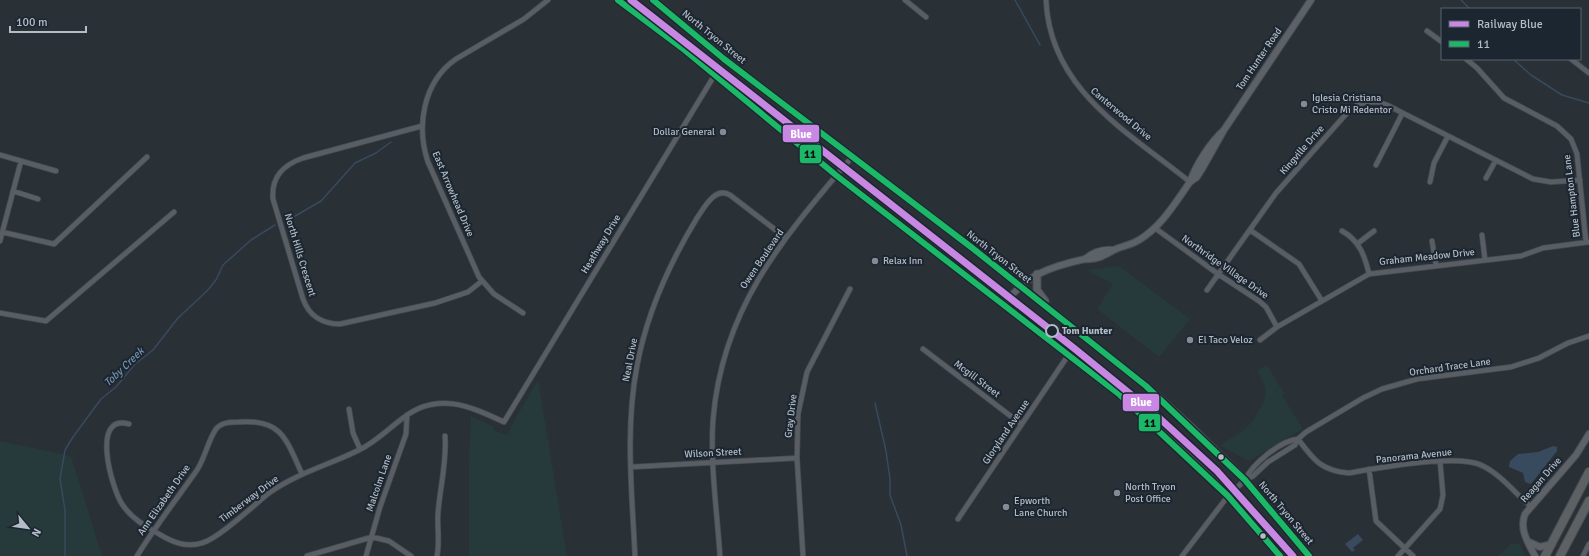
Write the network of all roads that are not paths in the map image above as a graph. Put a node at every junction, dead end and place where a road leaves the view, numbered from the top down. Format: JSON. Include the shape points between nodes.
{"nodes":[{"id":1,"x":548,"y":0,"type":"edge"},
{"id":2,"x":618,"y":0,"type":"edge"},
{"id":3,"x":653,"y":0,"type":"edge"},
{"id":4,"x":905,"y":0,"type":"edge"},
{"id":5,"x":1046,"y":0,"type":"edge"},
{"id":6,"x":1311,"y":0,"type":"edge"},
{"id":7,"x":926,"y":16,"type":"dead end"},
{"id":8,"x":1427,"y":31,"type":"dead end"},
{"id":9,"x":1441,"y":41,"type":"edge"},
{"id":10,"x":1467,"y":60,"type":"edge"},
{"id":11,"x":1572,"y":60,"type":"edge"},
{"id":12,"x":1589,"y":73,"type":"edge"},
{"id":13,"x":714,"y":76,"type":"junction"},
{"id":14,"x":1402,"y":114,"type":"junction"},
{"id":15,"x":422,"y":126,"type":"junction"},
{"id":16,"x":1448,"y":136,"type":"junction"},
{"id":17,"x":0,"y":155,"type":"edge"},
{"id":18,"x":147,"y":157,"type":"dead end"},
{"id":19,"x":852,"y":157,"type":"junction"},
{"id":20,"x":1496,"y":160,"type":"junction"},
{"id":21,"x":21,"y":161,"type":"junction"},
{"id":22,"x":1376,"y":165,"type":"dead end"},
{"id":23,"x":56,"y":171,"type":"dead end"},
{"id":24,"x":837,"y":176,"type":"junction"},
{"id":25,"x":1486,"y":178,"type":"dead end"},
{"id":26,"x":1580,"y":180,"type":"junction"},
{"id":27,"x":1190,"y":182,"type":"junction"},
{"id":28,"x":1430,"y":182,"type":"dead end"},
{"id":29,"x":13,"y":191,"type":"junction"},
{"id":30,"x":38,"y":199,"type":"dead end"},
{"id":31,"x":174,"y":212,"type":"dead end"},
{"id":32,"x":1155,"y":228,"type":"junction"},
{"id":33,"x":1250,"y":230,"type":"junction"},
{"id":34,"x":1342,"y":231,"type":"dead end"},
{"id":35,"x":1374,"y":231,"type":"dead end"},
{"id":36,"x":2,"y":232,"type":"junction"},
{"id":37,"x":1482,"y":235,"type":"dead end"},
{"id":38,"x":786,"y":238,"type":"junction"},
{"id":39,"x":0,"y":241,"type":"edge"},
{"id":40,"x":1432,"y":241,"type":"dead end"},
{"id":41,"x":1588,"y":242,"type":"edge"},
{"id":42,"x":1357,"y":244,"type":"junction"},
{"id":43,"x":1485,"y":260,"type":"junction"},
{"id":44,"x":1436,"y":265,"type":"junction"},
{"id":45,"x":1037,"y":274,"type":"junction"},
{"id":46,"x":1218,"y":274,"type":"junction"},
{"id":47,"x":1369,"y":274,"type":"junction"},
{"id":48,"x":482,"y":281,"type":"junction"},
{"id":49,"x":1021,"y":286,"type":"junction"},
{"id":50,"x":850,"y":289,"type":"dead end"},
{"id":51,"x":1207,"y":290,"type":"dead end"},
{"id":52,"x":1322,"y":301,"type":"junction"},
{"id":53,"x":1003,"y":305,"type":"junction"},
{"id":54,"x":1051,"y":310,"type":"junction"},
{"id":55,"x":0,"y":313,"type":"edge"},
{"id":56,"x":523,"y":313,"type":"dead end"},
{"id":57,"x":1277,"y":327,"type":"junction"},
{"id":58,"x":1589,"y":336,"type":"edge"},
{"id":59,"x":1260,"y":340,"type":"dead end"},
{"id":60,"x":923,"y":348,"type":"dead end"},
{"id":61,"x":1069,"y":354,"type":"junction"},
{"id":62,"x":349,"y":409,"type":"dead end"},
{"id":63,"x":407,"y":415,"type":"junction"},
{"id":64,"x":504,"y":422,"type":"joint"},
{"id":65,"x":129,"y":424,"type":"dead end"},
{"id":66,"x":1021,"y":424,"type":"junction"},
{"id":67,"x":1589,"y":434,"type":"edge"},
{"id":68,"x":445,"y":436,"type":"dead end"},
{"id":69,"x":1298,"y":439,"type":"junction"},
{"id":70,"x":360,"y":449,"type":"junction"},
{"id":71,"x":796,"y":458,"type":"junction"},
{"id":72,"x":1440,"y":461,"type":"junction"},
{"id":73,"x":714,"y":462,"type":"junction"},
{"id":74,"x":631,"y":467,"type":"junction"},
{"id":75,"x":1369,"y":470,"type":"junction"},
{"id":76,"x":1589,"y":472,"type":"edge"},
{"id":77,"x":302,"y":474,"type":"junction"},
{"id":78,"x":1245,"y":480,"type":"junction"},
{"id":79,"x":1228,"y":496,"type":"junction"},
{"id":80,"x":1589,"y":501,"type":"edge"},
{"id":81,"x":1530,"y":506,"type":"junction"},
{"id":82,"x":958,"y":519,"type":"dead end"},
{"id":83,"x":153,"y":530,"type":"junction"},
{"id":84,"x":372,"y":537,"type":"junction"},
{"id":85,"x":1529,"y":542,"type":"junction"},
{"id":86,"x":1552,"y":544,"type":"junction"},
{"id":87,"x":1589,"y":544,"type":"edge"},
{"id":88,"x":1405,"y":549,"type":"junction"},
{"id":89,"x":137,"y":556,"type":"edge"},
{"id":90,"x":307,"y":556,"type":"edge"},
{"id":91,"x":366,"y":556,"type":"edge"},
{"id":92,"x":411,"y":556,"type":"edge"},
{"id":93,"x":437,"y":556,"type":"edge"},
{"id":94,"x":635,"y":556,"type":"edge"},
{"id":95,"x":720,"y":556,"type":"edge"},
{"id":96,"x":803,"y":556,"type":"edge"},
{"id":97,"x":1182,"y":556,"type":"edge"},
{"id":98,"x":1280,"y":556,"type":"edge"},
{"id":99,"x":1309,"y":556,"type":"edge"},
{"id":100,"x":1398,"y":556,"type":"edge"},
{"id":101,"x":1413,"y":556,"type":"edge"},
{"id":102,"x":1535,"y":556,"type":"edge"},
{"id":103,"x":1545,"y":556,"type":"edge"},
{"id":104,"x":1560,"y":556,"type":"edge"},
{"id":105,"x":1583,"y":556,"type":"edge"}],
"edges":[{"from":1,"to":15,"type":"street","name":"East Arrowhead Drive","via":[[535,12],[456,59],[444,69],[428,96]]},
{"from":2,"to":13,"type":"main road"},
{"from":3,"to":19,"type":"main road","name":"North Tryon Street","via":[[724,59]]},
{"from":4,"to":7,"type":"street"},
{"from":5,"to":27,"type":"street","name":"Canterwood Drive","via":[[1055,47],[1080,90],[1094,105]]},
{"from":6,"to":27,"type":"street","name":"Tom Hunter Road","via":[[1192,174]]},
{"from":8,"to":9,"type":"street"},
{"from":10,"to":26,"type":"street","name":"Blue Hampton Lane","via":[[1504,98],[1564,131],[1576,148]]},
{"from":11,"to":12,"type":"street"},
{"from":13,"to":24,"type":"main road"},
{"from":13,"to":64,"type":"street","name":"Heathway Drive"},
{"from":14,"to":16,"type":"street","name":"Kingville Drive"},
{"from":14,"to":22,"type":"street"},
{"from":14,"to":33,"type":"street","name":"Kingville Drive","via":[[1378,102],[1362,103],[1352,108],[1276,193]]},
{"from":15,"to":48,"type":"street","name":"East Arrowhead Drive","via":[[428,162]]},
{"from":15,"to":48,"type":"street","name":"North Hills Crescent","via":[[303,158],[290,163],[279,173],[273,189],[273,199],[303,299],[316,317],[329,323],[340,324],[435,303],[468,292]]},
{"from":16,"to":20,"type":"street","name":"Kingville Drive"},
{"from":16,"to":28,"type":"street","via":[[1434,163]]},
{"from":17,"to":21,"type":"street"},
{"from":18,"to":36,"type":"street","via":[[54,244]]},
{"from":19,"to":24,"type":"street","name":"Owen Boulevard"},
{"from":19,"to":49,"type":"main road","name":"North Tryon Street"},
{"from":20,"to":25,"type":"street"},
{"from":20,"to":26,"type":"street","name":"Kingville Drive","via":[[1542,182]]},
{"from":21,"to":23,"type":"street"},
{"from":21,"to":29,"type":"street"},
{"from":24,"to":38,"type":"street","name":"Owen Boulevard"},
{"from":24,"to":53,"type":"main road"},
{"from":26,"to":41,"type":"street","name":"Blue Hampton Lane"},
{"from":27,"to":32,"type":"street","name":"Tom Hunter Road"},
{"from":29,"to":30,"type":"street"},
{"from":29,"to":36,"type":"street"},
{"from":31,"to":55,"type":"street","via":[[46,321]]},
{"from":32,"to":45,"type":"street","name":"Tom Hunter Road","via":[[1134,243],[1091,254],[1085,259]]},
{"from":32,"to":46,"type":"street","name":"Northridge Village Drive"},
{"from":33,"to":46,"type":"street","name":"Kingville Drive"},
{"from":33,"to":52,"type":"street","via":[[1299,264]]},
{"from":34,"to":42,"type":"street","via":[[1352,237]]},
{"from":35,"to":42,"type":"street"},
{"from":36,"to":39,"type":"street"},
{"from":37,"to":43,"type":"street"},
{"from":38,"to":73,"type":"street","name":"Owen Boulevard","via":[[757,279],[732,331],[716,395],[713,420]]},
{"from":38,"to":74,"type":"street","name":"Neal Drive","via":[[724,192],[716,194],[699,216],[666,273],[641,346],[634,384]]},
{"from":40,"to":44,"type":"street"},
{"from":41,"to":43,"type":"street","name":"Graham Meadow Drive","via":[[1543,248],[1521,256]]},
{"from":42,"to":47,"type":"street","via":[[1365,256]]},
{"from":43,"to":44,"type":"street","name":"Graham Meadow Drive"},
{"from":44,"to":47,"type":"street","name":"Graham Meadow Drive"},
{"from":45,"to":49,"type":"street","name":"Tom Hunter Road"},
{"from":45,"to":54,"type":"main road","via":[[1037,290]]},
{"from":46,"to":51,"type":"street","name":"Kingville Drive"},
{"from":46,"to":57,"type":"street","name":"Northridge Village Drive","via":[[1263,304]]},
{"from":47,"to":52,"type":"street","name":"Graham Meadow Drive"},
{"from":48,"to":56,"type":"street","name":"East Arrowhead Drive","via":[[494,294]]},
{"from":49,"to":53,"type":"street","name":"Tom Hunter Road"},
{"from":49,"to":54,"type":"main road","name":"North Tryon Street"},
{"from":50,"to":71,"type":"street","name":"Gray Drive","via":[[807,372],[798,414]]},
{"from":52,"to":57,"type":"street","name":"Graham Meadow Drive"},
{"from":53,"to":61,"type":"main road"},
{"from":54,"to":78,"type":"main road","name":"North Tryon Street","via":[[1146,386]]},
{"from":57,"to":59,"type":"street","name":"Graham Meadow Drive"},
{"from":58,"to":69,"type":"street","name":"Orchard Trace Lane","via":[[1511,367],[1417,379],[1382,389],[1341,410]]},
{"from":60,"to":66,"type":"street","name":"Mcgill Street"},
{"from":61,"to":66,"type":"street","name":"Gloryland Avenue"},
{"from":61,"to":79,"type":"main road","via":[[1147,418]]},
{"from":62,"to":70,"type":"street","via":[[353,434]]},
{"from":63,"to":64,"type":"street","name":"Timberway Drive","via":[[434,404],[454,403],[470,406]]},
{"from":63,"to":70,"type":"street","name":"Timberway Drive","via":[[381,437]]},
{"from":63,"to":84,"type":"street","name":"Malcolm Lane","via":[[406,434]]},
{"from":65,"to":83,"type":"street","name":"Timberway Drive","via":[[119,423],[113,426],[107,439],[113,488],[129,513]]},
{"from":66,"to":82,"type":"street","name":"Gloryland Avenue"},
{"from":67,"to":81,"type":"street","name":"Reagan Drive","via":[[1576,455]]},
{"from":68,"to":93,"type":"street","via":[[446,455],[438,504]]},
{"from":69,"to":75,"type":"street","name":"Panorama Avenue","via":[[1312,458],[1329,469],[1349,472]]},
{"from":69,"to":78,"type":"street","name":"Orchard Trace Lane","via":[[1295,445]]},
{"from":70,"to":77,"type":"street","name":"Timberway Drive"},
{"from":71,"to":73,"type":"street","name":"Wilson Street"},
{"from":71,"to":96,"type":"street","name":"Gray Drive"},
{"from":72,"to":75,"type":"street","name":"Panorama Avenue"},
{"from":72,"to":81,"type":"street","name":"Panorama Avenue","via":[[1462,460],[1482,465]]},
{"from":72,"to":88,"type":"street","via":[[1443,495],[1440,509]]},
{"from":73,"to":74,"type":"street","name":"Wilson Street"},
{"from":73,"to":95,"type":"street","name":"Owen Boulevard"},
{"from":74,"to":94,"type":"street","name":"Neal Drive"},
{"from":75,"to":88,"type":"street","via":[[1376,521]]},
{"from":76,"to":86,"type":"highway"},
{"from":77,"to":83,"type":"street","name":"Timberway Drive","via":[[270,492],[203,543],[178,543]]},
{"from":77,"to":83,"type":"street","name":"Ann Elizabeth Drive","via":[[286,439],[279,430],[266,423],[226,423],[216,429],[196,472]]},
{"from":78,"to":79,"type":"street","name":"Orchard Trace Lane"},
{"from":78,"to":99,"type":"main road","name":"North Tryon Street"},
{"from":79,"to":97,"type":"street","name":"Orchard Trace Lane"},
{"from":79,"to":98,"type":"main road"},
{"from":80,"to":104,"type":"highway"},
{"from":81,"to":85,"type":"street","name":"Reagan Drive","via":[[1525,514],[1523,526]]},
{"from":83,"to":89,"type":"street","name":"Ann Elizabeth Drive"},
{"from":84,"to":90,"type":"street"},
{"from":84,"to":91,"type":"street","name":"Malcolm Lane"},
{"from":84,"to":92,"type":"street","via":[[389,541]]},
{"from":85,"to":86,"type":"street","via":[[1540,547]]},
{"from":85,"to":102,"type":"street","name":"Reagan Drive"},
{"from":86,"to":103,"type":"highway"},
{"from":87,"to":105,"type":"street"},
{"from":88,"to":100,"type":"street"},
{"from":88,"to":101,"type":"street"}]}
